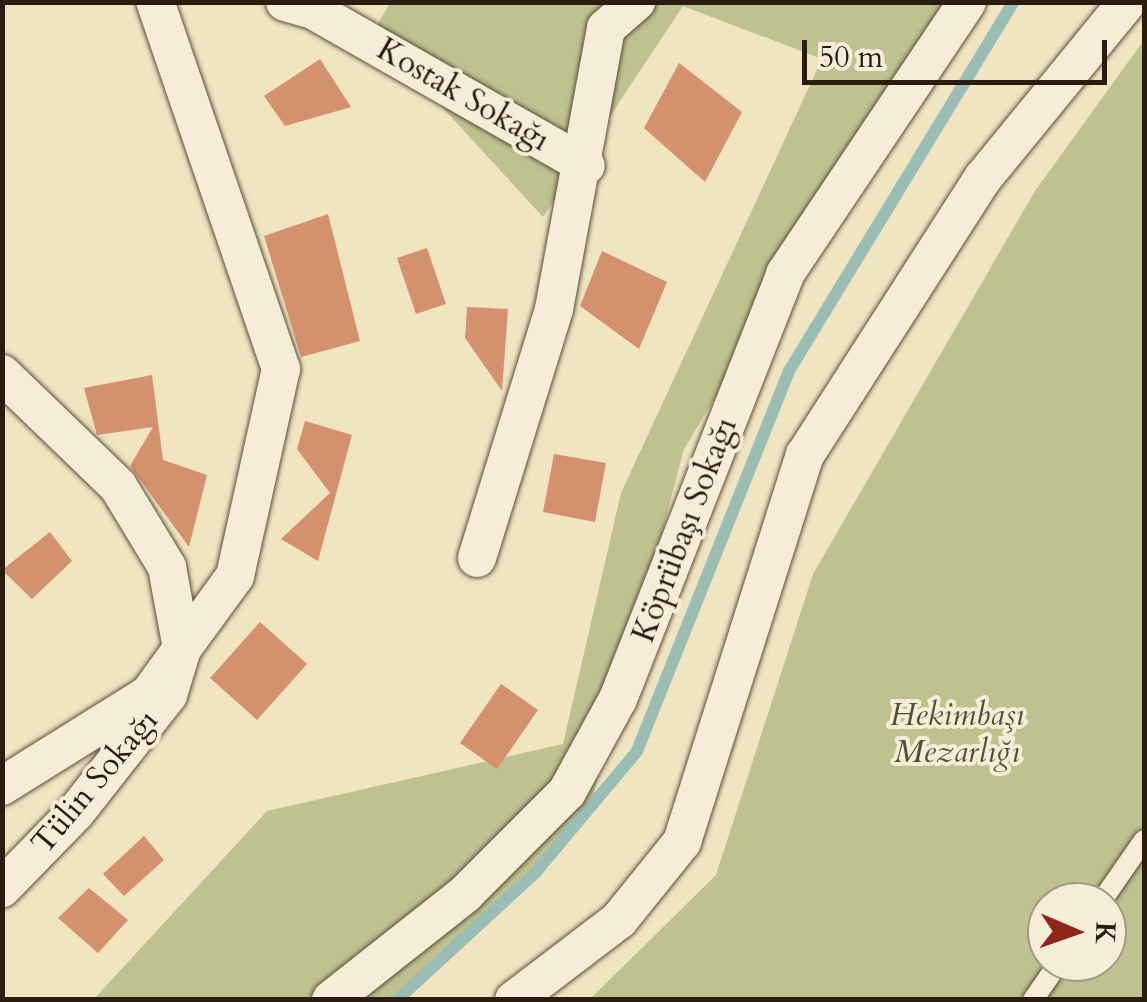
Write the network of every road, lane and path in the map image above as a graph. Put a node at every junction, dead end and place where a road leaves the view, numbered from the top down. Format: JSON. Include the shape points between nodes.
{"nodes":[{"id":1,"x":155,"y":2,"type":"edge"},
{"id":2,"x":285,"y":2,"type":"edge"},
{"id":3,"x":636,"y":2,"type":"edge"},
{"id":4,"x":967,"y":2,"type":"edge"},
{"id":5,"x":1127,"y":2,"type":"edge"},
{"id":6,"x":586,"y":166,"type":"junction"},
{"id":7,"x":2,"y":374,"type":"edge"},
{"id":8,"x":477,"y":558,"type":"dead end"},
{"id":9,"x":182,"y":649,"type":"junction"},
{"id":10,"x":2,"y":786,"type":"edge"},
{"id":11,"x":1144,"y":840,"type":"edge"},
{"id":12,"x":1115,"y":882,"type":"edge"},
{"id":13,"x":2,"y":888,"type":"edge"},
{"id":14,"x":331,"y":1000,"type":"edge"},
{"id":15,"x":514,"y":1000,"type":"edge"}],
"edges":[{"from":1,"to":9,"type":"street","via":[[281,369],[235,576]]},
{"from":2,"to":6,"type":"street","name":"Kostak Sokağı","via":[[313,10]]},
{"from":3,"to":6,"type":"street","via":[[606,28]]},
{"from":4,"to":14,"type":"street","name":"Köprübaşı Sokağı","via":[[785,274],[618,699],[567,792],[465,894]]},
{"from":5,"to":15,"type":"street","via":[[983,178],[805,455],[682,842],[619,920]]},
{"from":6,"to":8,"type":"street","via":[[554,309]]},
{"from":7,"to":9,"type":"street","name":"Tülin Sokağı","via":[[113,478],[168,568]]},
{"from":9,"to":10,"type":"street","via":[[149,694]]},
{"from":9,"to":13,"type":"street","name":"Tülin Sokağı","via":[[168,695],[75,813]]},
{"from":11,"to":12,"type":"lane"}]}
